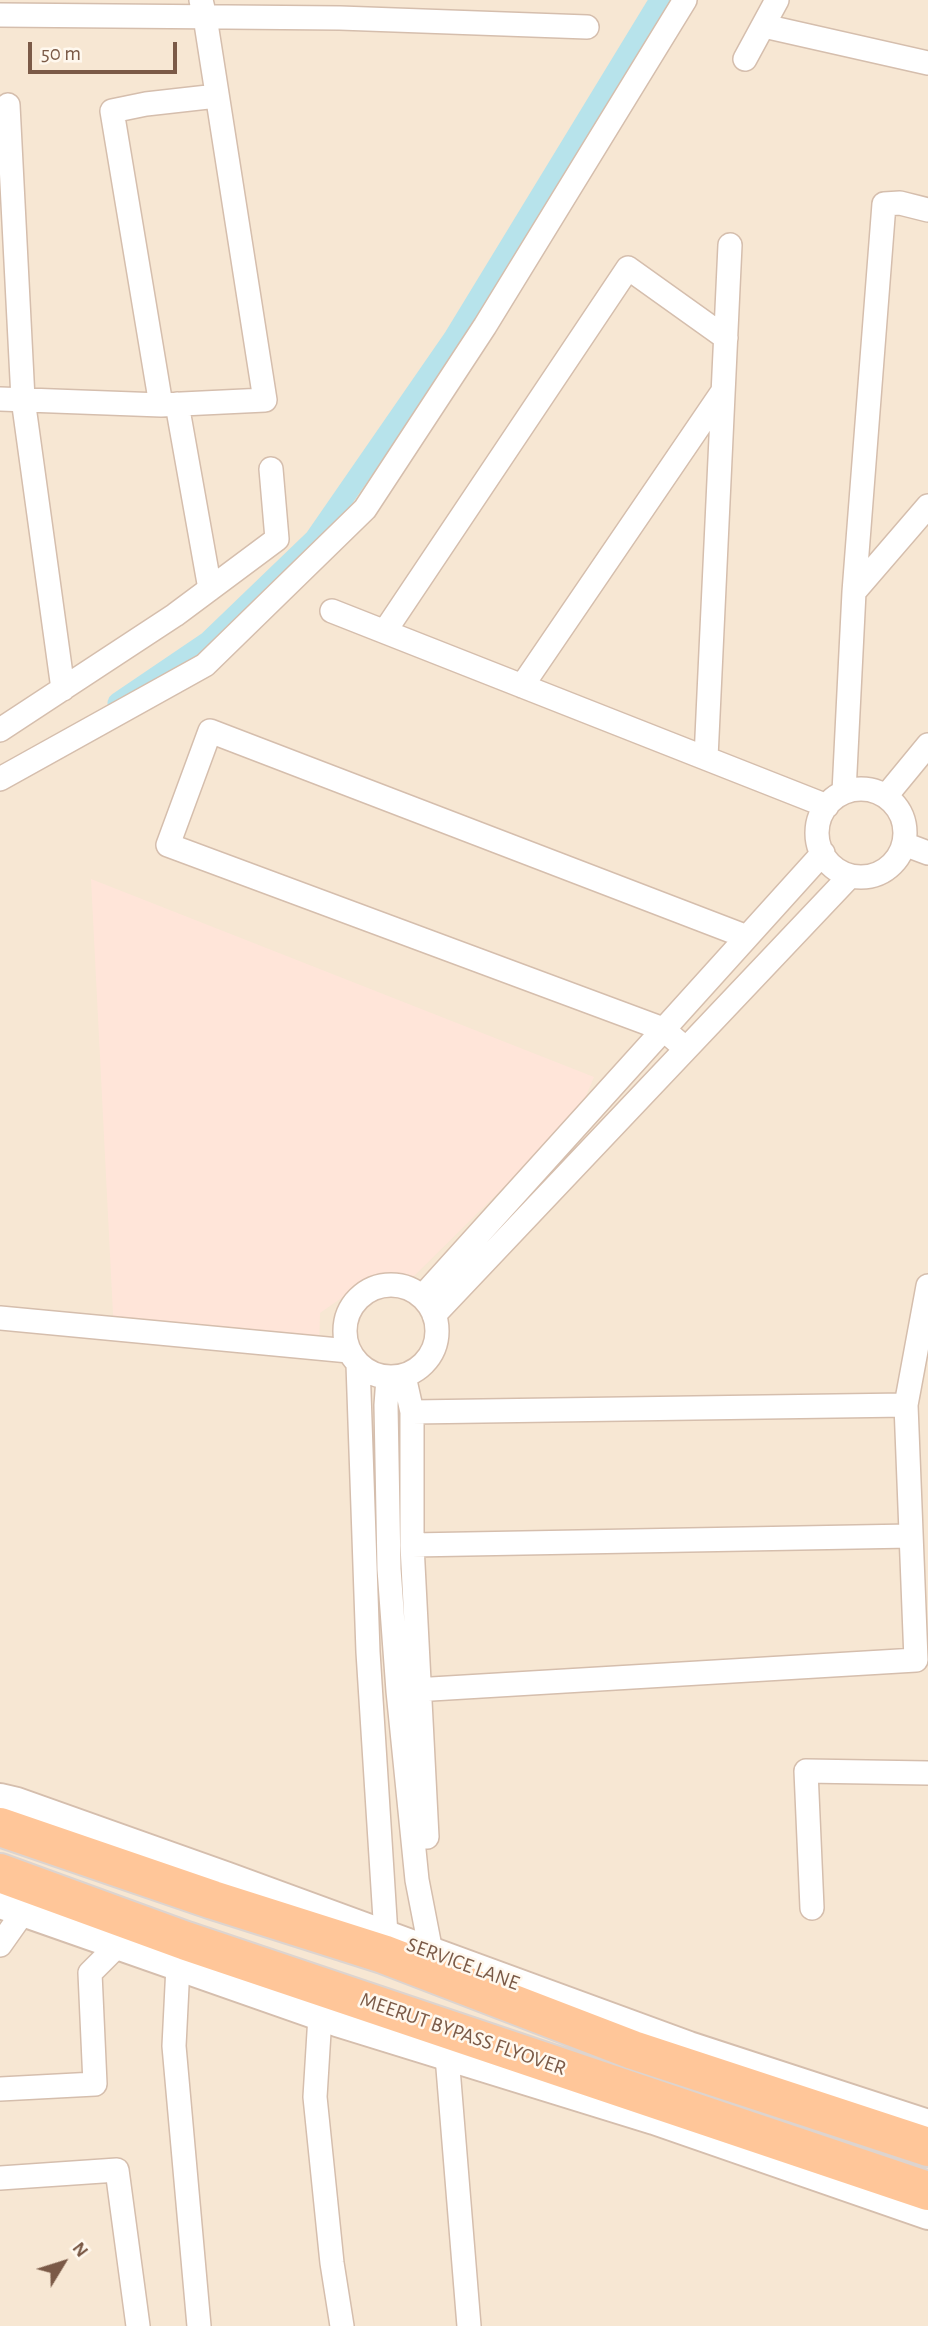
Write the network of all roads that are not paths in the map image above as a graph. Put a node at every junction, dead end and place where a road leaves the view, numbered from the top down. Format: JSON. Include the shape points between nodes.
{"nodes":[{"id":1,"x":685,"y":0,"type":"edge"},
{"id":2,"x":777,"y":0,"type":"edge"},
{"id":3,"x":203,"y":8,"type":"edge"},
{"id":4,"x":340,"y":9,"type":"edge"},
{"id":5,"x":0,"y":16,"type":"edge"},
{"id":6,"x":764,"y":26,"type":"junction"},
{"id":7,"x":587,"y":27,"type":"dead end"},
{"id":8,"x":746,"y":59,"type":"dead end"},
{"id":9,"x":928,"y":63,"type":"edge"},
{"id":10,"x":217,"y":96,"type":"junction"},
{"id":11,"x":8,"y":105,"type":"dead end"},
{"id":12,"x":928,"y":210,"type":"edge"},
{"id":13,"x":730,"y":245,"type":"dead end"},
{"id":14,"x":726,"y":338,"type":"junction"},
{"id":15,"x":723,"y":391,"type":"junction"},
{"id":16,"x":11,"y":399,"type":"edge"},
{"id":17,"x":169,"y":404,"type":"junction"},
{"id":18,"x":271,"y":469,"type":"dead end"},
{"id":19,"x":928,"y":506,"type":"edge"},
{"id":20,"x":210,"y":589,"type":"junction"},
{"id":21,"x":855,"y":592,"type":"junction"},
{"id":22,"x":332,"y":611,"type":"dead end"},
{"id":23,"x":385,"y":631,"type":"junction"},
{"id":24,"x":522,"y":686,"type":"junction"},
{"id":25,"x":63,"y":689,"type":"junction"},
{"id":26,"x":0,"y":730,"type":"edge"},
{"id":27,"x":928,"y":745,"type":"edge"},
{"id":28,"x":705,"y":758,"type":"junction"},
{"id":29,"x":0,"y":779,"type":"edge"},
{"id":30,"x":886,"y":796,"type":"junction"},
{"id":31,"x":835,"y":799,"type":"junction"},
{"id":32,"x":904,"y":844,"type":"junction"},
{"id":33,"x":822,"y":853,"type":"junction"},
{"id":34,"x":928,"y":853,"type":"edge"},
{"id":35,"x":850,"y":876,"type":"junction"},
{"id":36,"x":785,"y":895,"type":"junction"},
{"id":37,"x":811,"y":918,"type":"junction"},
{"id":38,"x":747,"y":937,"type":"junction"},
{"id":39,"x":663,"y":1029,"type":"junction"},
{"id":40,"x":687,"y":1049,"type":"junction"},
{"id":41,"x":604,"y":1095,"type":"junction"},
{"id":42,"x":624,"y":1115,"type":"junction"},
{"id":43,"x":531,"y":1176,"type":"junction"},
{"id":44,"x":550,"y":1194,"type":"junction"},
{"id":45,"x":928,"y":1286,"type":"edge"},
{"id":46,"x":428,"y":1306,"type":"junction"},
{"id":47,"x":0,"y":1318,"type":"edge"},
{"id":48,"x":353,"y":1357,"type":"junction"},
{"id":49,"x":396,"y":1377,"type":"junction"},
{"id":50,"x":906,"y":1405,"type":"junction"},
{"id":51,"x":412,"y":1412,"type":"junction"},
{"id":52,"x":911,"y":1536,"type":"junction"},
{"id":53,"x":412,"y":1545,"type":"junction"},
{"id":54,"x":365,"y":1569,"type":"junction"},
{"id":55,"x":388,"y":1569,"type":"junction"},
{"id":56,"x":395,"y":1650,"type":"junction"},
{"id":57,"x":368,"y":1652,"type":"junction"},
{"id":58,"x":409,"y":1691,"type":"junction"},
{"id":59,"x":928,"y":1773,"type":"edge"},
{"id":60,"x":0,"y":1798,"type":"edge"},
{"id":61,"x":0,"y":1827,"type":"edge"},
{"id":62,"x":0,"y":1873,"type":"edge"},
{"id":63,"x":12,"y":1908,"type":"edge"},
{"id":64,"x":812,"y":1908,"type":"dead end"},
{"id":65,"x":0,"y":1945,"type":"edge"},
{"id":66,"x":118,"y":1945,"type":"junction"},
{"id":67,"x":385,"y":1945,"type":"junction"},
{"id":68,"x":429,"y":1961,"type":"junction"},
{"id":69,"x":178,"y":1966,"type":"junction"},
{"id":70,"x":320,"y":2016,"type":"junction"},
{"id":71,"x":386,"y":2023,"type":"junction"},
{"id":72,"x":447,"y":2056,"type":"junction"},
{"id":73,"x":0,"y":2089,"type":"edge"},
{"id":74,"x":928,"y":2124,"type":"edge"},
{"id":75,"x":928,"y":2147,"type":"edge"},
{"id":76,"x":0,"y":2178,"type":"edge"},
{"id":77,"x":928,"y":2191,"type":"edge"},
{"id":78,"x":928,"y":2215,"type":"edge"},
{"id":79,"x":138,"y":2326,"type":"edge"},
{"id":80,"x":199,"y":2326,"type":"edge"},
{"id":81,"x":342,"y":2326,"type":"edge"},
{"id":82,"x":469,"y":2326,"type":"edge"}],
"edges":[{"from":1,"to":29,"type":"street","via":[[485,326],[365,509],[205,665]]},
{"from":2,"to":6,"type":"street"},
{"from":3,"to":4,"type":"street"},
{"from":3,"to":5,"type":"street"},
{"from":3,"to":10,"type":"street"},
{"from":4,"to":7,"type":"street"},
{"from":6,"to":8,"type":"street"},
{"from":6,"to":9,"type":"street"},
{"from":10,"to":17,"type":"street","via":[[265,400]]},
{"from":10,"to":17,"type":"street","via":[[112,111]]},
{"from":11,"to":16,"type":"street"},
{"from":12,"to":21,"type":"street","via":[[884,204]]},
{"from":13,"to":14,"type":"street"},
{"from":14,"to":15,"type":"street"},
{"from":14,"to":23,"type":"street","via":[[628,268]]},
{"from":15,"to":24,"type":"street"},
{"from":15,"to":28,"type":"street"},
{"from":16,"to":17,"type":"street"},
{"from":16,"to":25,"type":"street"},
{"from":17,"to":20,"type":"street"},
{"from":18,"to":20,"type":"street","via":[[277,539]]},
{"from":19,"to":21,"type":"street"},
{"from":20,"to":25,"type":"street"},
{"from":21,"to":31,"type":"street"},
{"from":22,"to":23,"type":"street"},
{"from":23,"to":24,"type":"street"},
{"from":24,"to":28,"type":"street"},
{"from":25,"to":26,"type":"street"},
{"from":27,"to":30,"type":"street"},
{"from":28,"to":31,"type":"street"},
{"from":30,"to":31,"type":"street","via":[[858,788]]},
{"from":30,"to":32,"type":"street","via":[[903,817]]},
{"from":31,"to":33,"type":"street","via":[[818,825]]},
{"from":32,"to":34,"type":"street"},
{"from":32,"to":35,"type":"street","via":[[890,867],[871,876]]},
{"from":33,"to":35,"type":"street"},
{"from":33,"to":36,"type":"street"},
{"from":35,"to":37,"type":"street"},
{"from":36,"to":37,"type":"street"},
{"from":36,"to":38,"type":"street"},
{"from":37,"to":40,"type":"street"},
{"from":38,"to":39,"type":"street"},
{"from":38,"to":39,"type":"street","via":[[210,731],[168,845]]},
{"from":39,"to":40,"type":"street"},
{"from":39,"to":41,"type":"street"},
{"from":40,"to":42,"type":"street"},
{"from":41,"to":42,"type":"street"},
{"from":41,"to":43,"type":"street"},
{"from":42,"to":44,"type":"street"},
{"from":43,"to":44,"type":"street"},
{"from":43,"to":46,"type":"street"},
{"from":44,"to":46,"type":"street"},
{"from":45,"to":50,"type":"street"},
{"from":46,"to":48,"type":"street","via":[[404,1286],[390,1284],[363,1294],[346,1320],[345,1335]]},
{"from":46,"to":49,"type":"street","via":[[437,1330],[435,1345],[417,1369]]},
{"from":47,"to":48,"type":"street"},
{"from":48,"to":49,"type":"street","via":[[367,1371]]},
{"from":48,"to":54,"type":"street"},
{"from":49,"to":51,"type":"street"},
{"from":49,"to":55,"type":"street","via":[[386,1405]]},
{"from":50,"to":51,"type":"street"},
{"from":50,"to":52,"type":"street"},
{"from":51,"to":53,"type":"street"},
{"from":52,"to":53,"type":"street"},
{"from":52,"to":58,"type":"street","via":[[916,1660]]},
{"from":53,"to":58,"type":"street"},
{"from":54,"to":55,"type":"street"},
{"from":54,"to":57,"type":"street"},
{"from":55,"to":56,"type":"street"},
{"from":56,"to":57,"type":"street"},
{"from":56,"to":58,"type":"street"},
{"from":57,"to":67,"type":"street"},
{"from":58,"to":68,"type":"street","via":[[417,1880]]},
{"from":59,"to":64,"type":"street","via":[[806,1771]]},
{"from":60,"to":67,"type":"street","name":"SERVICE LANE"},
{"from":61,"to":67,"type":"highway","via":[[213,1900]]},
{"from":62,"to":71,"type":"highway","name":"MEERUT BYPASS FLYOVER","via":[[186,1941]]},
{"from":63,"to":65,"type":"street"},
{"from":63,"to":66,"type":"street"},
{"from":66,"to":69,"type":"street"},
{"from":66,"to":73,"type":"street","via":[[90,1973],[95,2084]]},
{"from":67,"to":68,"type":"highway","name":"MEERUT BYPASS FLYOVER"},
{"from":68,"to":74,"type":"street","name":"SERVICE LANE"},
{"from":68,"to":75,"type":"highway","name":"MEERUT BYPASS FLYOVER","via":[[653,2056]]},
{"from":69,"to":70,"type":"street"},
{"from":69,"to":80,"type":"street","via":[[174,2046]]},
{"from":70,"to":71,"type":"street"},
{"from":70,"to":81,"type":"street","via":[[315,2097]]},
{"from":71,"to":72,"type":"street"},
{"from":71,"to":77,"type":"highway","name":"MEERUT BYPASS FLYOVER","via":[[630,2091]]},
{"from":72,"to":78,"type":"street","via":[[654,2120]]},
{"from":72,"to":82,"type":"street"},
{"from":76,"to":79,"type":"street","via":[[117,2170]]}]}
